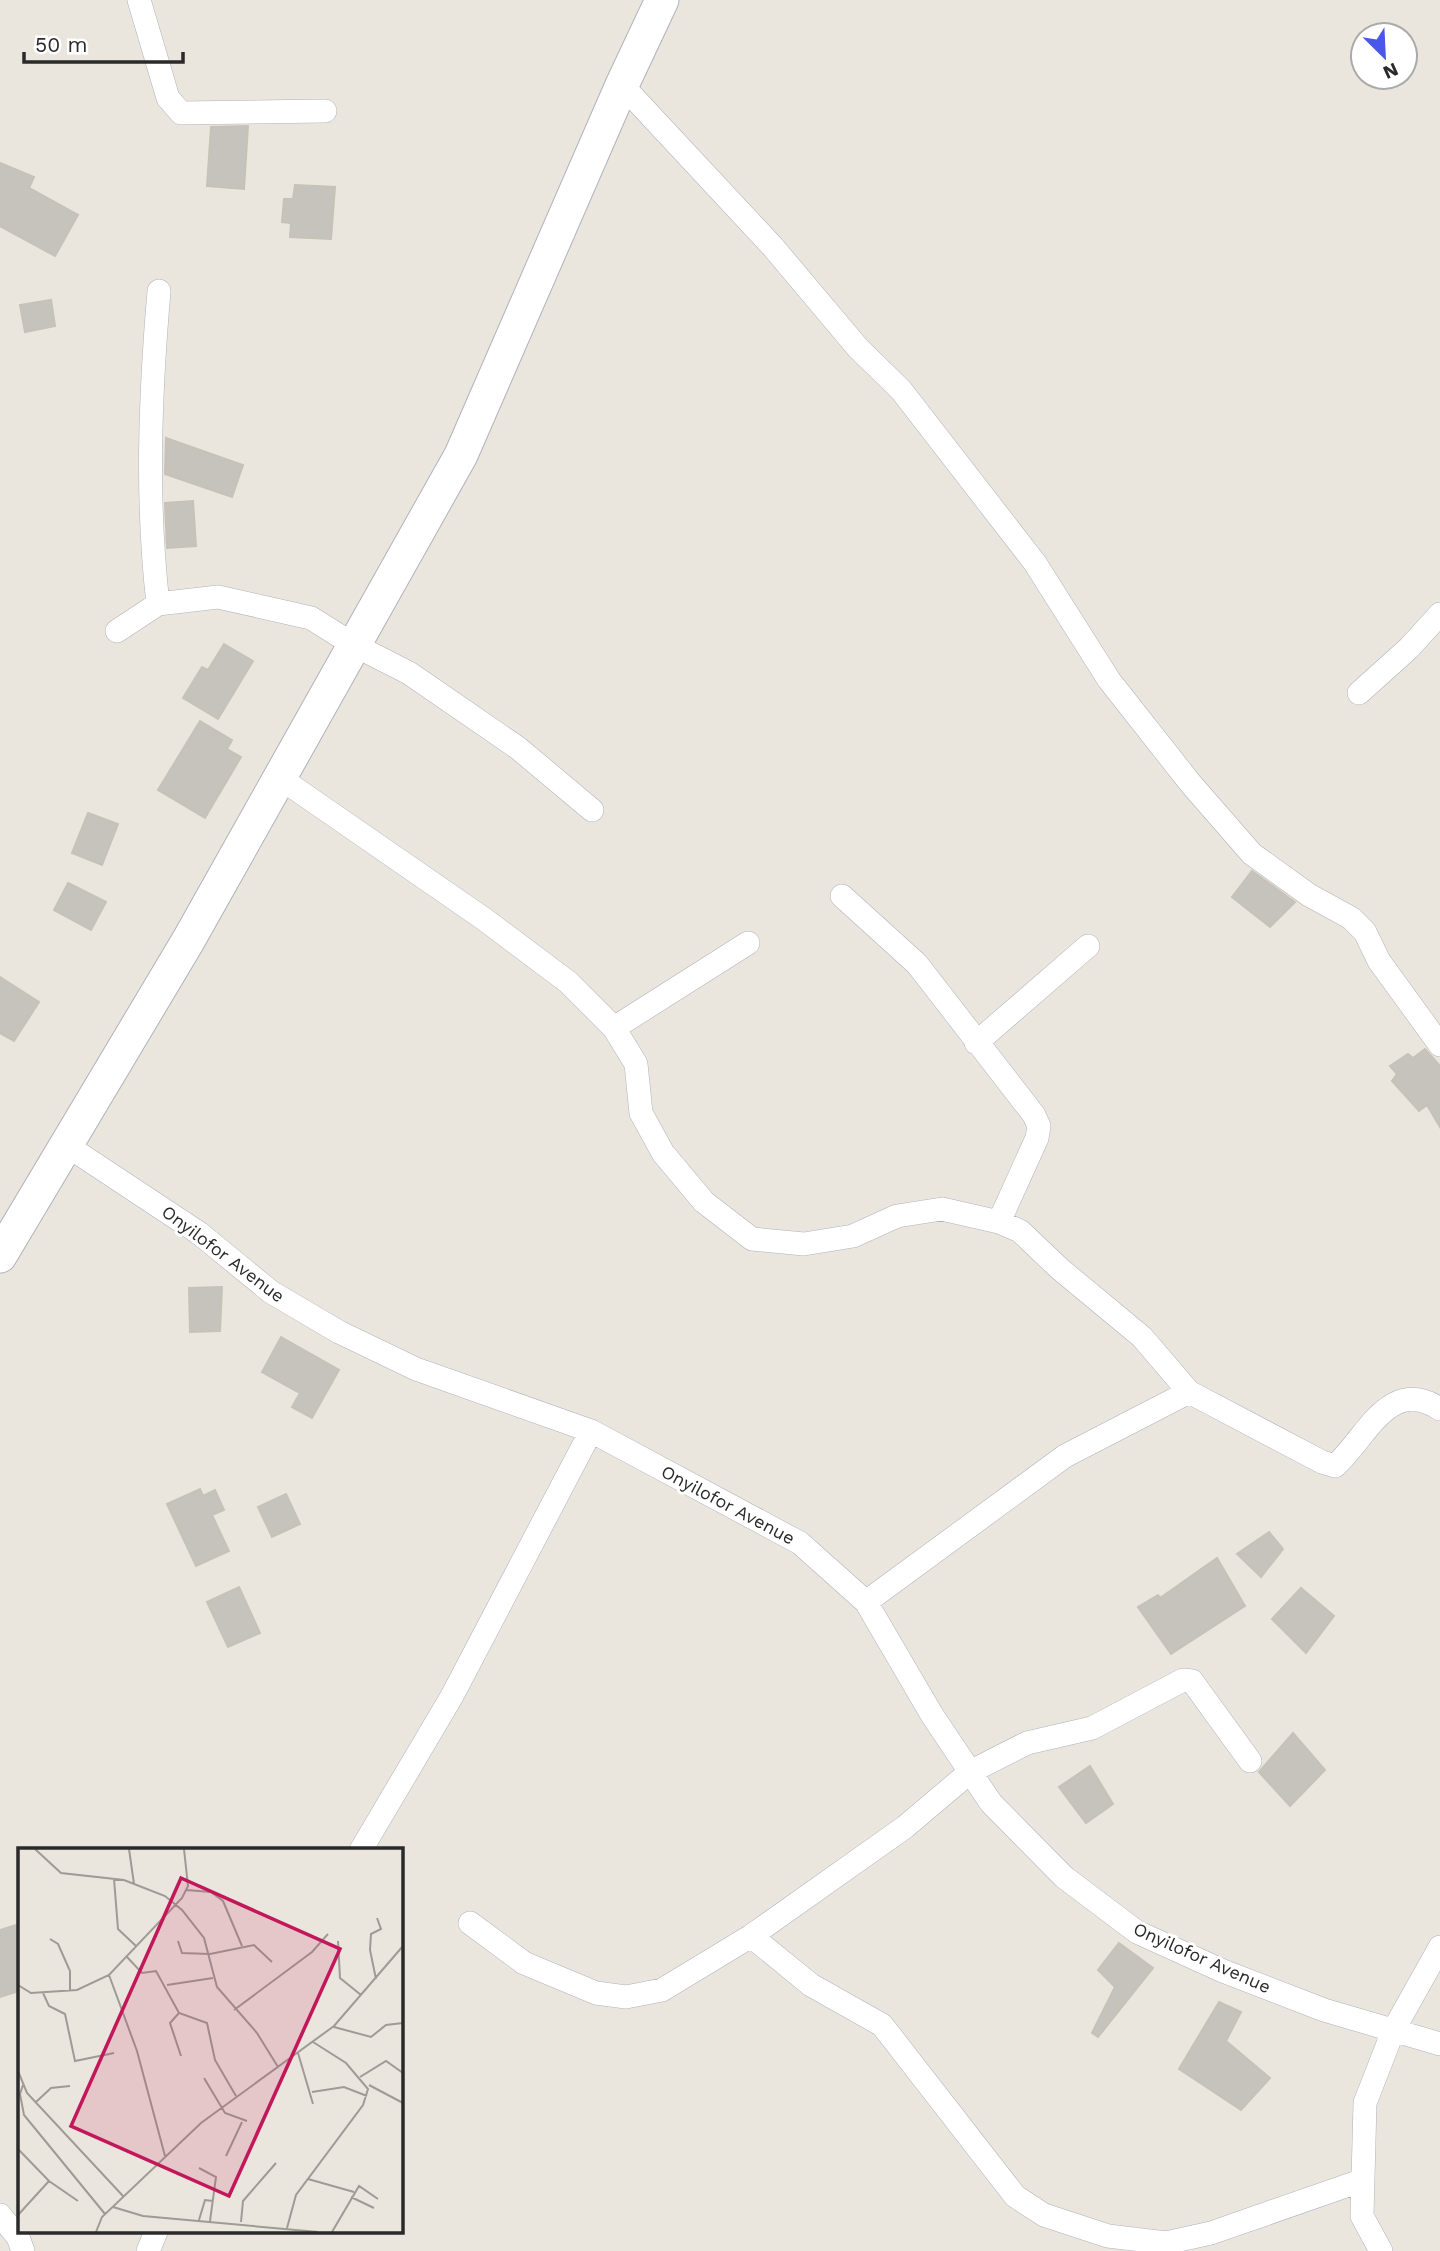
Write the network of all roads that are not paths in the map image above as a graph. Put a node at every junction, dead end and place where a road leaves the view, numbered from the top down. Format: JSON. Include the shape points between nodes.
{"nodes":[{"id":1,"x":139,"y":0,"type":"edge"},
{"id":2,"x":662,"y":0,"type":"edge"},
{"id":3,"x":622,"y":85,"type":"junction"},
{"id":4,"x":325,"y":111,"type":"dead end"},
{"id":5,"x":159,"y":291,"type":"dead end"},
{"id":6,"x":158,"y":604,"type":"junction"},
{"id":7,"x":1440,"y":614,"type":"edge"},
{"id":8,"x":117,"y":631,"type":"dead end"},
{"id":9,"x":355,"y":645,"type":"junction"},
{"id":10,"x":1359,"y":693,"type":"dead end"},
{"id":11,"x":280,"y":778,"type":"junction"},
{"id":12,"x":592,"y":810,"type":"dead end"},
{"id":13,"x":842,"y":896,"type":"dead end"},
{"id":14,"x":748,"y":943,"type":"dead end"},
{"id":15,"x":1088,"y":946,"type":"dead end"},
{"id":16,"x":614,"y":1028,"type":"junction"},
{"id":17,"x":976,"y":1043,"type":"junction"},
{"id":18,"x":1440,"y":1045,"type":"edge"},
{"id":19,"x":66,"y":1145,"type":"junction"},
{"id":20,"x":999,"y":1222,"type":"junction"},
{"id":21,"x":0,"y":1256,"type":"edge"},
{"id":22,"x":1189,"y":1392,"type":"junction"},
{"id":23,"x":1440,"y":1409,"type":"edge"},
{"id":24,"x":591,"y":1431,"type":"junction"},
{"id":25,"x":866,"y":1602,"type":"junction"},
{"id":26,"x":1250,"y":1761,"type":"dead end"},
{"id":27,"x":970,"y":1772,"type":"junction"},
{"id":28,"x":362,"y":1848,"type":"edge"},
{"id":29,"x":470,"y":1923,"type":"dead end"},
{"id":30,"x":751,"y":1936,"type":"junction"},
{"id":31,"x":1440,"y":1947,"type":"edge"},
{"id":32,"x":1394,"y":2031,"type":"junction"},
{"id":33,"x":1440,"y":2044,"type":"edge"},
{"id":34,"x":1363,"y":2180,"type":"junction"},
{"id":35,"x":0,"y":2215,"type":"edge"},
{"id":36,"x":155,"y":2234,"type":"edge"},
{"id":37,"x":23,"y":2251,"type":"edge"},
{"id":38,"x":148,"y":2251,"type":"edge"},
{"id":39,"x":1381,"y":2251,"type":"edge"}],
"edges":[{"from":1,"to":4,"type":"street","via":[[168,99],[181,113]]},
{"from":2,"to":3,"type":"main road"},
{"from":3,"to":9,"type":"main road","via":[[461,456]]},
{"from":3,"to":18,"type":"street","via":[[901,390],[1035,563],[1109,680],[1191,785],[1252,854],[1351,918],[1365,932],[1379,961]]},
{"from":5,"to":6,"type":"street","via":[[150,535]]},
{"from":6,"to":8,"type":"street"},
{"from":6,"to":9,"type":"street","via":[[228,599],[311,618]]},
{"from":7,"to":10,"type":"street"},
{"from":9,"to":11,"type":"main road"},
{"from":9,"to":12,"type":"street","via":[[409,673],[518,748]]},
{"from":11,"to":16,"type":"street","via":[[484,919],[568,982]]},
{"from":11,"to":19,"type":"main road"},
{"from":13,"to":17,"type":"street","via":[[917,964]]},
{"from":14,"to":16,"type":"street"},
{"from":15,"to":17,"type":"street"},
{"from":16,"to":20,"type":"street","via":[[636,1064],[641,1114],[663,1153],[705,1202],[752,1240],[804,1244],[853,1236],[897,1216],[943,1209]]},
{"from":17,"to":20,"type":"street","via":[[1039,1126]]},
{"from":19,"to":21,"type":"main road"},
{"from":19,"to":24,"type":"street","name":"Onyilofor Avenue","via":[[199,1233],[271,1292],[339,1332],[416,1369]]},
{"from":20,"to":22,"type":"street","via":[[1020,1231],[1142,1337]]},
{"from":22,"to":23,"type":"street","via":[[1335,1466],[1371,1422],[1401,1400],[1423,1399]]},
{"from":22,"to":25,"type":"street","via":[[1065,1456]]},
{"from":24,"to":25,"type":"street","name":"Onyilofor Avenue","via":[[800,1543]]},
{"from":24,"to":28,"type":"street","via":[[452,1696]]},
{"from":25,"to":27,"type":"street","name":"Onyilofor Avenue"},
{"from":26,"to":27,"type":"street","via":[[1192,1681],[1183,1680],[1092,1728],[1027,1744]]},
{"from":27,"to":30,"type":"street","via":[[905,1827]]},
{"from":27,"to":32,"type":"street","name":"Onyilofor Avenue","via":[[991,1803],[1064,1877],[1137,1932],[1324,2010]]},
{"from":29,"to":30,"type":"street","via":[[524,1963],[596,1993],[626,1997],[662,1990]]},
{"from":30,"to":34,"type":"street","via":[[811,1985],[882,2025],[1015,2196],[1044,2215],[1108,2236],[1166,2243],[1212,2233]]},
{"from":31,"to":32,"type":"street"},
{"from":32,"to":33,"type":"street","name":"Onyilofor Avenue"},
{"from":32,"to":34,"type":"street","via":[[1365,2103]]},
{"from":34,"to":39,"type":"street","via":[[1363,2216]]},
{"from":35,"to":37,"type":"street"},
{"from":36,"to":38,"type":"street"}]}
